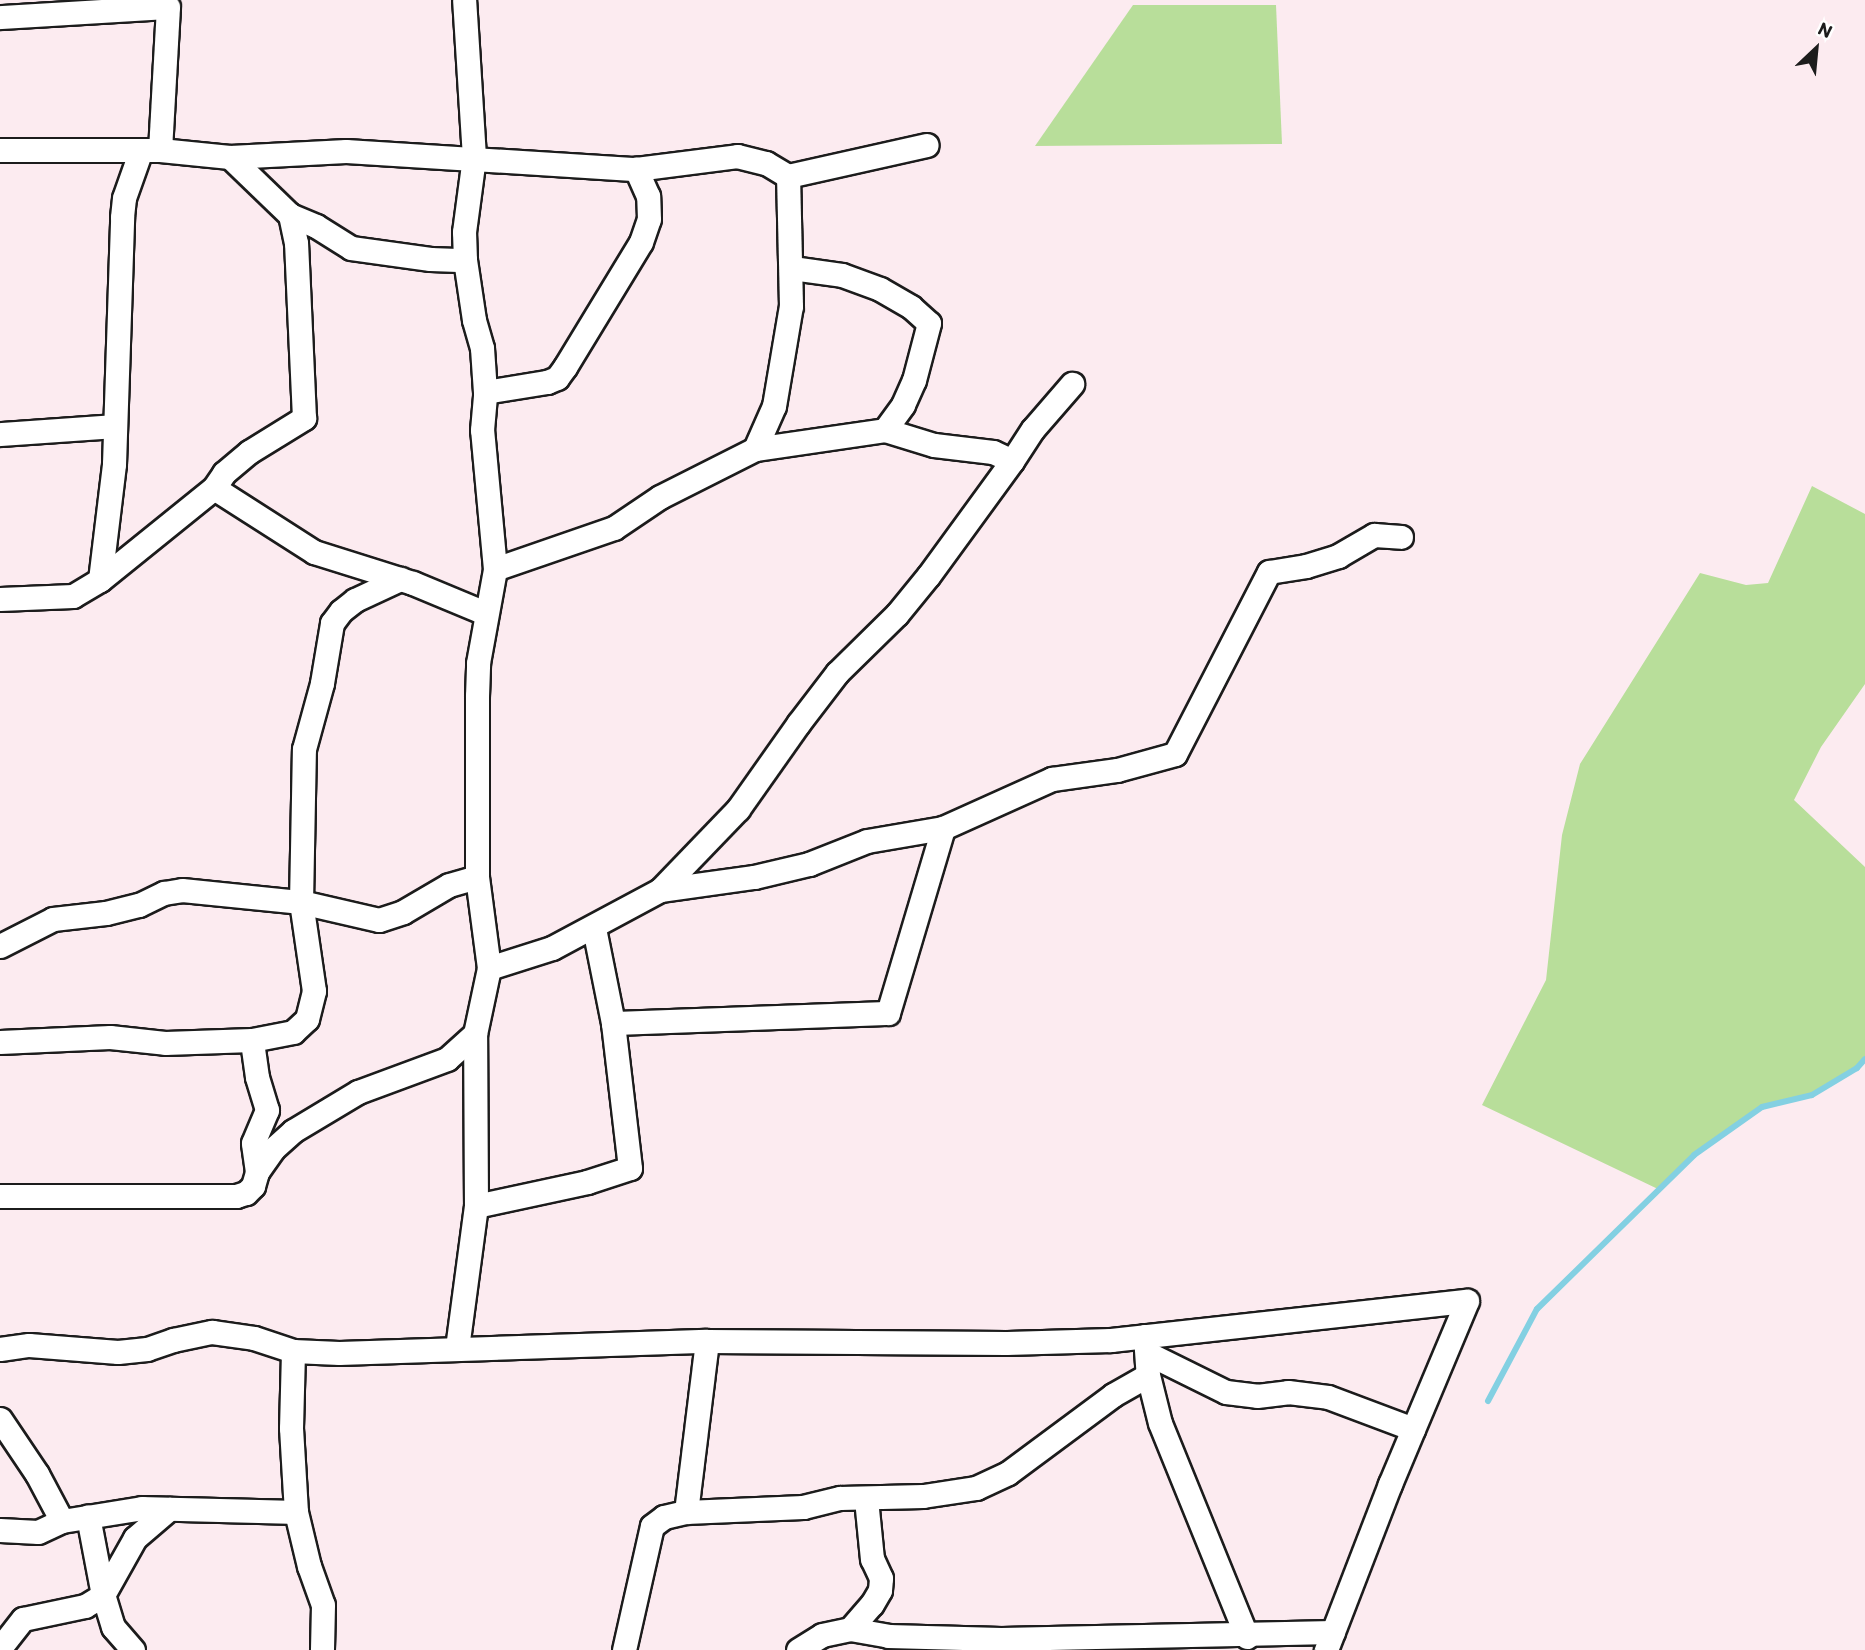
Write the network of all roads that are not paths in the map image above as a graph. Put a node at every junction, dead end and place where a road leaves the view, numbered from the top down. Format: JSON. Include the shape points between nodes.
{"nodes":[{"id":1,"x":464,"y":0,"type":"edge"},
{"id":2,"x":0,"y":18,"type":"edge"},
{"id":3,"x":927,"y":145,"type":"dead end"},
{"id":4,"x":0,"y":150,"type":"edge"},
{"id":5,"x":150,"y":150,"type":"junction"},
{"id":6,"x":230,"y":157,"type":"junction"},
{"id":7,"x":474,"y":157,"type":"junction"},
{"id":8,"x":636,"y":169,"type":"junction"},
{"id":9,"x":788,"y":176,"type":"junction"},
{"id":10,"x":289,"y":215,"type":"junction"},
{"id":11,"x":465,"y":260,"type":"junction"},
{"id":12,"x":792,"y":268,"type":"junction"},
{"id":13,"x":1072,"y":384,"type":"dead end"},
{"id":14,"x":485,"y":392,"type":"junction"},
{"id":15,"x":115,"y":426,"type":"junction"},
{"id":16,"x":885,"y":430,"type":"junction"},
{"id":17,"x":0,"y":434,"type":"edge"},
{"id":18,"x":755,"y":449,"type":"junction"},
{"id":19,"x":1012,"y":461,"type":"junction"},
{"id":20,"x":214,"y":488,"type":"junction"},
{"id":21,"x":1401,"y":537,"type":"dead end"},
{"id":22,"x":495,"y":569,"type":"junction"},
{"id":23,"x":400,"y":579,"type":"junction"},
{"id":24,"x":100,"y":580,"type":"junction"},
{"id":25,"x":0,"y":599,"type":"edge"},
{"id":26,"x":485,"y":613,"type":"junction"},
{"id":27,"x":943,"y":828,"type":"junction"},
{"id":28,"x":477,"y":877,"type":"junction"},
{"id":29,"x":660,"y":890,"type":"junction"},
{"id":30,"x":301,"y":902,"type":"junction"},
{"id":31,"x":594,"y":928,"type":"junction"},
{"id":32,"x":0,"y":946,"type":"edge"},
{"id":33,"x":489,"y":968,"type":"junction"},
{"id":34,"x":613,"y":1023,"type":"junction"},
{"id":35,"x":475,"y":1034,"type":"junction"},
{"id":36,"x":252,"y":1040,"type":"junction"},
{"id":37,"x":0,"y":1042,"type":"edge"},
{"id":38,"x":257,"y":1172,"type":"junction"},
{"id":39,"x":0,"y":1196,"type":"edge"},
{"id":40,"x":476,"y":1206,"type":"junction"},
{"id":41,"x":707,"y":1341,"type":"junction"},
{"id":42,"x":457,"y":1348,"type":"junction"},
{"id":43,"x":0,"y":1349,"type":"edge"},
{"id":44,"x":293,"y":1351,"type":"junction"},
{"id":45,"x":1147,"y":1355,"type":"junction"},
{"id":46,"x":0,"y":1419,"type":"edge"},
{"id":47,"x":1413,"y":1429,"type":"junction"},
{"id":48,"x":866,"y":1499,"type":"junction"},
{"id":49,"x":169,"y":1509,"type":"junction"},
{"id":50,"x":296,"y":1511,"type":"junction"},
{"id":51,"x":686,"y":1512,"type":"junction"},
{"id":52,"x":88,"y":1516,"type":"junction"},
{"id":53,"x":62,"y":1521,"type":"junction"},
{"id":54,"x":0,"y":1530,"type":"edge"},
{"id":55,"x":103,"y":1595,"type":"junction"},
{"id":56,"x":850,"y":1629,"type":"junction"},
{"id":57,"x":1247,"y":1637,"type":"junction"},
{"id":58,"x":1329,"y":1641,"type":"edge"},
{"id":59,"x":1167,"y":1643,"type":"edge"},
{"id":60,"x":0,"y":1648,"type":"edge"},
{"id":61,"x":133,"y":1650,"type":"edge"},
{"id":62,"x":322,"y":1650,"type":"edge"},
{"id":63,"x":624,"y":1650,"type":"edge"},
{"id":64,"x":798,"y":1650,"type":"edge"}],
"edges":[{"from":1,"to":7,"type":"street"},
{"from":2,"to":5,"type":"street","via":[[168,7]]},
{"from":3,"to":9,"type":"street"},
{"from":4,"to":5,"type":"street"},
{"from":5,"to":6,"type":"street"},
{"from":5,"to":15,"type":"street","via":[[124,198]]},
{"from":6,"to":7,"type":"street","via":[[346,151]]},
{"from":6,"to":10,"type":"street"},
{"from":7,"to":8,"type":"street"},
{"from":7,"to":11,"type":"street"},
{"from":8,"to":9,"type":"street","via":[[737,156],[766,163]]},
{"from":8,"to":14,"type":"street","via":[[648,195],[649,219],[641,242],[565,367],[547,382]]},
{"from":9,"to":12,"type":"street"},
{"from":10,"to":11,"type":"street","via":[[351,248]]},
{"from":10,"to":20,"type":"street","via":[[297,250],[304,418],[249,452]]},
{"from":11,"to":14,"type":"street","via":[[482,348]]},
{"from":12,"to":16,"type":"street","via":[[842,275],[880,289],[929,323],[914,380]]},
{"from":12,"to":18,"type":"street","via":[[792,306],[779,385]]},
{"from":13,"to":19,"type":"street"},
{"from":14,"to":22,"type":"street","via":[[481,430]]},
{"from":15,"to":17,"type":"street"},
{"from":15,"to":24,"type":"street"},
{"from":16,"to":18,"type":"street"},
{"from":16,"to":19,"type":"street","via":[[934,444],[993,452]]},
{"from":18,"to":22,"type":"street","via":[[660,497],[614,528]]},
{"from":19,"to":29,"type":"street","via":[[921,586],[837,673],[738,809]]},
{"from":20,"to":23,"type":"street","via":[[314,552]]},
{"from":20,"to":24,"type":"street"},
{"from":21,"to":27,"type":"street","via":[[1374,535],[1338,555],[1269,572],[1175,754],[1117,770],[1052,779]]},
{"from":22,"to":26,"type":"street"},
{"from":23,"to":26,"type":"street"},
{"from":23,"to":30,"type":"street","via":[[355,600],[332,623],[304,749]]},
{"from":24,"to":25,"type":"street","via":[[73,596]]},
{"from":26,"to":28,"type":"street","via":[[477,696]]},
{"from":27,"to":29,"type":"street","via":[[867,841],[809,864],[754,877]]},
{"from":27,"to":34,"type":"street","via":[[888,1013]]},
{"from":28,"to":30,"type":"street","via":[[449,885],[391,919]]},
{"from":28,"to":33,"type":"street"},
{"from":29,"to":31,"type":"street"},
{"from":30,"to":32,"type":"street","via":[[164,892],[139,905],[53,919]]},
{"from":30,"to":36,"type":"street","via":[[314,991],[307,1019],[293,1032]]},
{"from":31,"to":33,"type":"street","via":[[552,948]]},
{"from":31,"to":34,"type":"street"},
{"from":33,"to":35,"type":"street"},
{"from":34,"to":40,"type":"street","via":[[630,1168]]},
{"from":35,"to":38,"type":"street","via":[[447,1059],[358,1092],[293,1130]]},
{"from":35,"to":40,"type":"street"},
{"from":36,"to":37,"type":"street","via":[[165,1043],[110,1037]]},
{"from":36,"to":38,"type":"street","via":[[267,1110],[253,1143]]},
{"from":38,"to":39,"type":"street","via":[[253,1186],[236,1196]]},
{"from":40,"to":42,"type":"street"},
{"from":41,"to":42,"type":"street"},
{"from":41,"to":45,"type":"street","via":[[1006,1343]]},
{"from":41,"to":51,"type":"street"},
{"from":42,"to":44,"type":"street"},
{"from":43,"to":44,"type":"street","via":[[29,1345],[118,1352],[212,1332],[254,1338]]},
{"from":44,"to":50,"type":"street"},
{"from":45,"to":47,"type":"street","via":[[1226,1392],[1328,1397]]},
{"from":45,"to":47,"type":"street","via":[[1467,1301]]},
{"from":45,"to":48,"type":"street","via":[[1113,1395],[990,1484],[923,1496]]},
{"from":45,"to":57,"type":"street","via":[[1160,1423]]},
{"from":46,"to":53,"type":"street"},
{"from":47,"to":58,"type":"street"},
{"from":48,"to":51,"type":"street"},
{"from":48,"to":56,"type":"street","via":[[880,1590]]},
{"from":49,"to":50,"type":"street"},
{"from":49,"to":52,"type":"street"},
{"from":49,"to":55,"type":"street","via":[[135,1538]]},
{"from":50,"to":62,"type":"street","via":[[323,1605]]},
{"from":51,"to":63,"type":"street","via":[[664,1517],[652,1526]]},
{"from":52,"to":53,"type":"street"},
{"from":52,"to":55,"type":"street"},
{"from":53,"to":54,"type":"street","via":[[31,1533]]},
{"from":55,"to":60,"type":"street","via":[[85,1606],[23,1619]]},
{"from":55,"to":61,"type":"street","via":[[113,1627]]},
{"from":56,"to":59,"type":"street","via":[[888,1636]]},
{"from":56,"to":64,"type":"street","via":[[822,1635]]},
{"from":57,"to":58,"type":"street"},
{"from":57,"to":59,"type":"street"}]}
